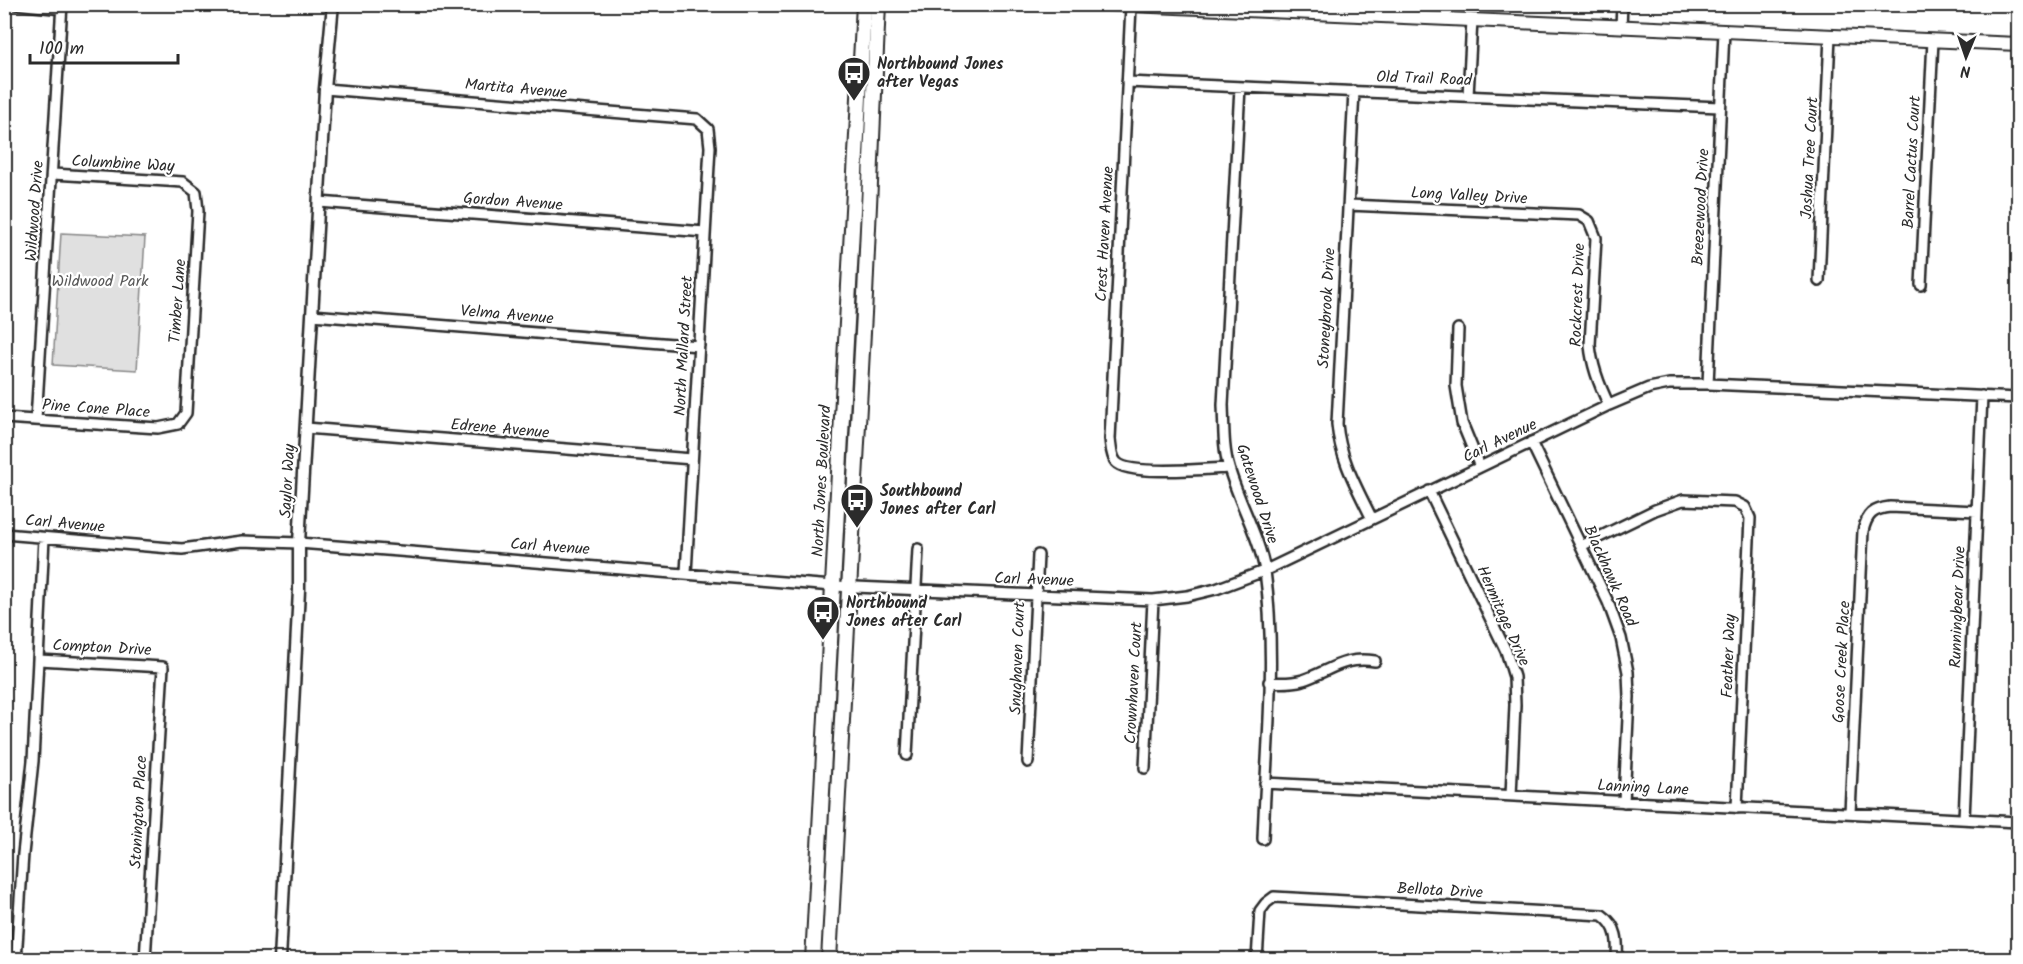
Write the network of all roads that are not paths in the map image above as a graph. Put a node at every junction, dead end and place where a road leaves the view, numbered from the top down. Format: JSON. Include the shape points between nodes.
{"nodes":[{"id":1,"x":16,"y":4,"type":"edge"},
{"id":2,"x":333,"y":4,"type":"edge"},
{"id":3,"x":864,"y":4,"type":"edge"},
{"id":4,"x":878,"y":4,"type":"edge"},
{"id":5,"x":932,"y":4,"type":"edge"},
{"id":6,"x":955,"y":4,"type":"edge"},
{"id":7,"x":1107,"y":4,"type":"edge"},
{"id":8,"x":1622,"y":4,"type":"edge"},
{"id":9,"x":1131,"y":6,"type":"edge"},
{"id":10,"x":62,"y":7,"type":"edge"},
{"id":11,"x":1472,"y":20,"type":"junction"},
{"id":12,"x":1621,"y":27,"type":"junction"},
{"id":13,"x":1724,"y":31,"type":"junction"},
{"id":14,"x":1830,"y":36,"type":"junction"},
{"id":15,"x":1933,"y":40,"type":"junction"},
{"id":16,"x":2019,"y":44,"type":"edge"},
{"id":17,"x":1127,"y":82,"type":"junction"},
{"id":18,"x":1240,"y":87,"type":"junction"},
{"id":19,"x":326,"y":89,"type":"junction"},
{"id":20,"x":1354,"y":92,"type":"junction"},
{"id":21,"x":1467,"y":96,"type":"junction"},
{"id":22,"x":1720,"y":107,"type":"junction"},
{"id":23,"x":702,"y":122,"type":"joint"},
{"id":24,"x":53,"y":174,"type":"junction"},
{"id":25,"x":191,"y":186,"type":"joint"},
{"id":26,"x":319,"y":202,"type":"junction"},
{"id":27,"x":1348,"y":205,"type":"junction"},
{"id":28,"x":1588,"y":221,"type":"joint"},
{"id":29,"x":705,"y":232,"type":"junction"},
{"id":30,"x":1819,"y":281,"type":"dead end"},
{"id":31,"x":1921,"y":285,"type":"dead end"},
{"id":32,"x":848,"y":294,"type":"junction"},
{"id":33,"x":865,"y":295,"type":"junction"},
{"id":34,"x":312,"y":315,"type":"junction"},
{"id":35,"x":1458,"y":328,"type":"dead end"},
{"id":36,"x":699,"y":346,"type":"junction"},
{"id":37,"x":1708,"y":384,"type":"junction"},
{"id":38,"x":1982,"y":396,"type":"junction"},
{"id":39,"x":2019,"y":398,"type":"edge"},
{"id":40,"x":1608,"y":405,"type":"junction"},
{"id":41,"x":4,"y":418,"type":"edge"},
{"id":42,"x":182,"y":419,"type":"joint"},
{"id":43,"x":36,"y":420,"type":"junction"},
{"id":44,"x":306,"y":428,"type":"junction"},
{"id":45,"x":1531,"y":442,"type":"junction"},
{"id":46,"x":692,"y":459,"type":"junction"},
{"id":47,"x":1480,"y":467,"type":"junction"},
{"id":48,"x":1229,"y":468,"type":"junction"},
{"id":49,"x":1429,"y":491,"type":"junction"},
{"id":50,"x":1977,"y":511,"type":"junction"},
{"id":51,"x":1372,"y":519,"type":"junction"},
{"id":52,"x":4,"y":534,"type":"edge"},
{"id":53,"x":44,"y":537,"type":"junction"},
{"id":54,"x":299,"y":543,"type":"junction"},
{"id":55,"x":1581,"y":546,"type":"junction"},
{"id":56,"x":918,"y":549,"type":"dead end"},
{"id":57,"x":1038,"y":555,"type":"dead end"},
{"id":58,"x":1264,"y":571,"type":"junction"},
{"id":59,"x":686,"y":573,"type":"junction"},
{"id":60,"x":833,"y":586,"type":"junction"},
{"id":61,"x":850,"y":587,"type":"junction"},
{"id":62,"x":916,"y":590,"type":"junction"},
{"id":63,"x":1035,"y":596,"type":"junction"},
{"id":64,"x":1154,"y":600,"type":"junction"},
{"id":65,"x":39,"y":660,"type":"junction"},
{"id":66,"x":1375,"y":661,"type":"dead end"},
{"id":67,"x":163,"y":667,"type":"joint"},
{"id":68,"x":1269,"y":682,"type":"junction"},
{"id":69,"x":907,"y":755,"type":"dead end"},
{"id":70,"x":1028,"y":762,"type":"dead end"},
{"id":71,"x":1145,"y":768,"type":"dead end"},
{"id":72,"x":1265,"y":783,"type":"junction"},
{"id":73,"x":1511,"y":796,"type":"junction"},
{"id":74,"x":1624,"y":802,"type":"junction"},
{"id":75,"x":1737,"y":807,"type":"junction"},
{"id":76,"x":1850,"y":813,"type":"junction"},
{"id":77,"x":1964,"y":819,"type":"junction"},
{"id":78,"x":820,"y":821,"type":"junction"},
{"id":79,"x":2019,"y":822,"type":"edge"},
{"id":80,"x":1263,"y":839,"type":"dead end"},
{"id":81,"x":817,"y":880,"type":"junction"},
{"id":82,"x":833,"y":895,"type":"junction"},
{"id":83,"x":829,"y":954,"type":"edge"},
{"id":84,"x":16,"y":960,"type":"edge"},
{"id":85,"x":145,"y":960,"type":"edge"},
{"id":86,"x":280,"y":960,"type":"edge"},
{"id":87,"x":813,"y":960,"type":"edge"},
{"id":88,"x":1257,"y":960,"type":"edge"},
{"id":89,"x":1617,"y":960,"type":"edge"}],
"edges":[{"from":1,"to":10,"type":"street"},
{"from":2,"to":19,"type":"street","name":"Saylor Way"},
{"from":3,"to":32,"type":"main road","name":"North Jones Boulevard"},
{"from":4,"to":33,"type":"main road","name":"North Jones Boulevard"},
{"from":5,"to":6,"type":"main road"},
{"from":7,"to":9,"type":"main road"},
{"from":8,"to":12,"type":"street"},
{"from":9,"to":11,"type":"main road"},
{"from":9,"to":17,"type":"street","name":"Crest Haven Avenue"},
{"from":10,"to":24,"type":"street","name":"Wildwood Drive"},
{"from":11,"to":12,"type":"main road"},
{"from":11,"to":21,"type":"street"},
{"from":12,"to":13,"type":"main road"},
{"from":13,"to":14,"type":"main road"},
{"from":13,"to":22,"type":"street","name":"Breezewood Drive"},
{"from":14,"to":15,"type":"main road"},
{"from":14,"to":30,"type":"street","name":"Joshua Tree Court"},
{"from":15,"to":16,"type":"main road"},
{"from":15,"to":31,"type":"street","name":"Barrel Cactus Court"},
{"from":17,"to":18,"type":"street","name":"Old Trail Road"},
{"from":17,"to":48,"type":"street","name":"Crest Haven Avenue","via":[[1112,454],[1123,467],[1140,470]]},
{"from":18,"to":20,"type":"street","name":"Old Trail Road"},
{"from":18,"to":48,"type":"street","name":"Gatewood Drive","via":[[1223,405]]},
{"from":19,"to":23,"type":"street","name":"Martita Avenue"},
{"from":19,"to":26,"type":"street","name":"Saylor Way"},
{"from":20,"to":21,"type":"street","name":"Old Trail Road"},
{"from":20,"to":27,"type":"street","name":"Stoneybrook Drive"},
{"from":21,"to":22,"type":"street","name":"Old Trail Road"},
{"from":22,"to":37,"type":"street","name":"Breezewood Drive"},
{"from":23,"to":29,"type":"street","name":"North Mallard Street","via":[[708,129],[710,147]]},
{"from":24,"to":25,"type":"street","name":"Columbine Way","via":[[183,182]]},
{"from":24,"to":43,"type":"street","name":"Wildwood Drive"},
{"from":25,"to":42,"type":"street","name":"Timber Lane","via":[[196,192],[198,211],[186,413]]},
{"from":26,"to":29,"type":"street","name":"Gordon Avenue"},
{"from":26,"to":34,"type":"street","name":"Saylor Way"},
{"from":27,"to":28,"type":"street","name":"Long Valley Drive","via":[[1579,216]]},
{"from":27,"to":51,"type":"street","name":"Stoneybrook Drive","via":[[1338,443]]},
{"from":28,"to":40,"type":"street","name":"Rockcrest Drive","via":[[1596,238],[1590,345],[1598,384]]},
{"from":29,"to":36,"type":"street","name":"North Mallard Street"},
{"from":32,"to":33,"type":"main road"},
{"from":32,"to":60,"type":"main road","name":"North Jones Boulevard"},
{"from":33,"to":61,"type":"main road","name":"North Jones Boulevard"},
{"from":34,"to":36,"type":"street","name":"Velma Avenue"},
{"from":34,"to":44,"type":"street","name":"Saylor Way"},
{"from":35,"to":47,"type":"street","via":[[1456,386],[1462,423]]},
{"from":36,"to":46,"type":"street","name":"North Mallard Street"},
{"from":37,"to":38,"type":"street","name":"Carl Avenue"},
{"from":37,"to":40,"type":"street","name":"Carl Avenue","via":[[1649,388]]},
{"from":38,"to":39,"type":"street","name":"Carl Avenue"},
{"from":38,"to":50,"type":"street","name":"Runningbear Drive"},
{"from":40,"to":45,"type":"street","name":"Carl Avenue"},
{"from":41,"to":43,"type":"street","name":"Pine Cone Place"},
{"from":42,"to":43,"type":"street","name":"Pine Cone Place","via":[[178,424],[158,428]]},
{"from":44,"to":46,"type":"street","name":"Edrene Avenue"},
{"from":44,"to":54,"type":"street","name":"Saylor Way"},
{"from":45,"to":47,"type":"street","name":"Carl Avenue"},
{"from":45,"to":55,"type":"street","name":"Blackhawk Road"},
{"from":46,"to":59,"type":"street","name":"North Mallard Street"},
{"from":47,"to":49,"type":"street","name":"Carl Avenue"},
{"from":48,"to":58,"type":"street","name":"Gatewood Drive"},
{"from":49,"to":51,"type":"street","name":"Carl Avenue"},
{"from":49,"to":73,"type":"street","name":"Hermitage Drive","via":[[1506,651],[1514,677]]},
{"from":50,"to":76,"type":"street","name":"Goose Creek Place","via":[[1890,507],[1878,509],[1865,520]]},
{"from":50,"to":77,"type":"street","name":"Runningbear Drive"},
{"from":51,"to":58,"type":"street","name":"Carl Avenue"},
{"from":52,"to":53,"type":"street","name":"Carl Avenue"},
{"from":53,"to":54,"type":"street","name":"Carl Avenue","via":[[182,549],[242,541]]},
{"from":53,"to":65,"type":"street"},
{"from":54,"to":59,"type":"street","name":"Carl Avenue"},
{"from":54,"to":86,"type":"street","name":"Saylor Way"},
{"from":55,"to":74,"type":"street","name":"Blackhawk Road","via":[[1608,602],[1628,672]]},
{"from":55,"to":75,"type":"street","name":"Feather Way","via":[[1683,500],[1736,502],[1745,507],[1750,518]]},
{"from":56,"to":62,"type":"street"},
{"from":57,"to":63,"type":"street","name":"Snughaven Court"},
{"from":58,"to":64,"type":"street","name":"Carl Avenue","via":[[1216,589]]},
{"from":58,"to":68,"type":"street","name":"Gatewood Drive","via":[[1270,611]]},
{"from":59,"to":60,"type":"street","name":"Carl Avenue"},
{"from":60,"to":61,"type":"street","name":"Carl Avenue"},
{"from":60,"to":78,"type":"main road","name":"North Jones Boulevard"},
{"from":61,"to":62,"type":"street","name":"Carl Avenue"},
{"from":61,"to":82,"type":"main road","name":"North Jones Boulevard"},
{"from":62,"to":63,"type":"street","name":"Carl Avenue"},
{"from":62,"to":69,"type":"street"},
{"from":63,"to":64,"type":"street","name":"Carl Avenue"},
{"from":63,"to":70,"type":"street","name":"Snughaven Court"},
{"from":64,"to":71,"type":"street","name":"Crownhaven Court"},
{"from":65,"to":67,"type":"street","name":"Compton Drive"},
{"from":65,"to":84,"type":"street"},
{"from":66,"to":68,"type":"street","via":[[1359,658],[1302,680]]},
{"from":67,"to":85,"type":"street","name":"Stonington Place"},
{"from":68,"to":72,"type":"street","name":"Gatewood Drive"},
{"from":72,"to":73,"type":"street","name":"Lanning Lane"},
{"from":72,"to":80,"type":"street","name":"Gatewood Drive"},
{"from":73,"to":74,"type":"street","name":"Lanning Lane"},
{"from":74,"to":75,"type":"street","name":"Lanning Lane"},
{"from":75,"to":76,"type":"street","name":"Lanning Lane"},
{"from":76,"to":77,"type":"street","name":"Lanning Lane"},
{"from":77,"to":79,"type":"street","name":"Lanning Lane"},
{"from":78,"to":81,"type":"main road","name":"North Jones Boulevard"},
{"from":78,"to":82,"type":"main road","via":[[826,837],[825,873]]},
{"from":81,"to":83,"type":"main road","via":[[825,891]]},
{"from":81,"to":87,"type":"main road","name":"North Jones Boulevard"},
{"from":82,"to":83,"type":"main road","name":"North Jones Boulevard"},
{"from":88,"to":89,"type":"street","name":"Bellota Drive","via":[[1260,911],[1274,897],[1602,915],[1612,922],[1618,941]]}]}
